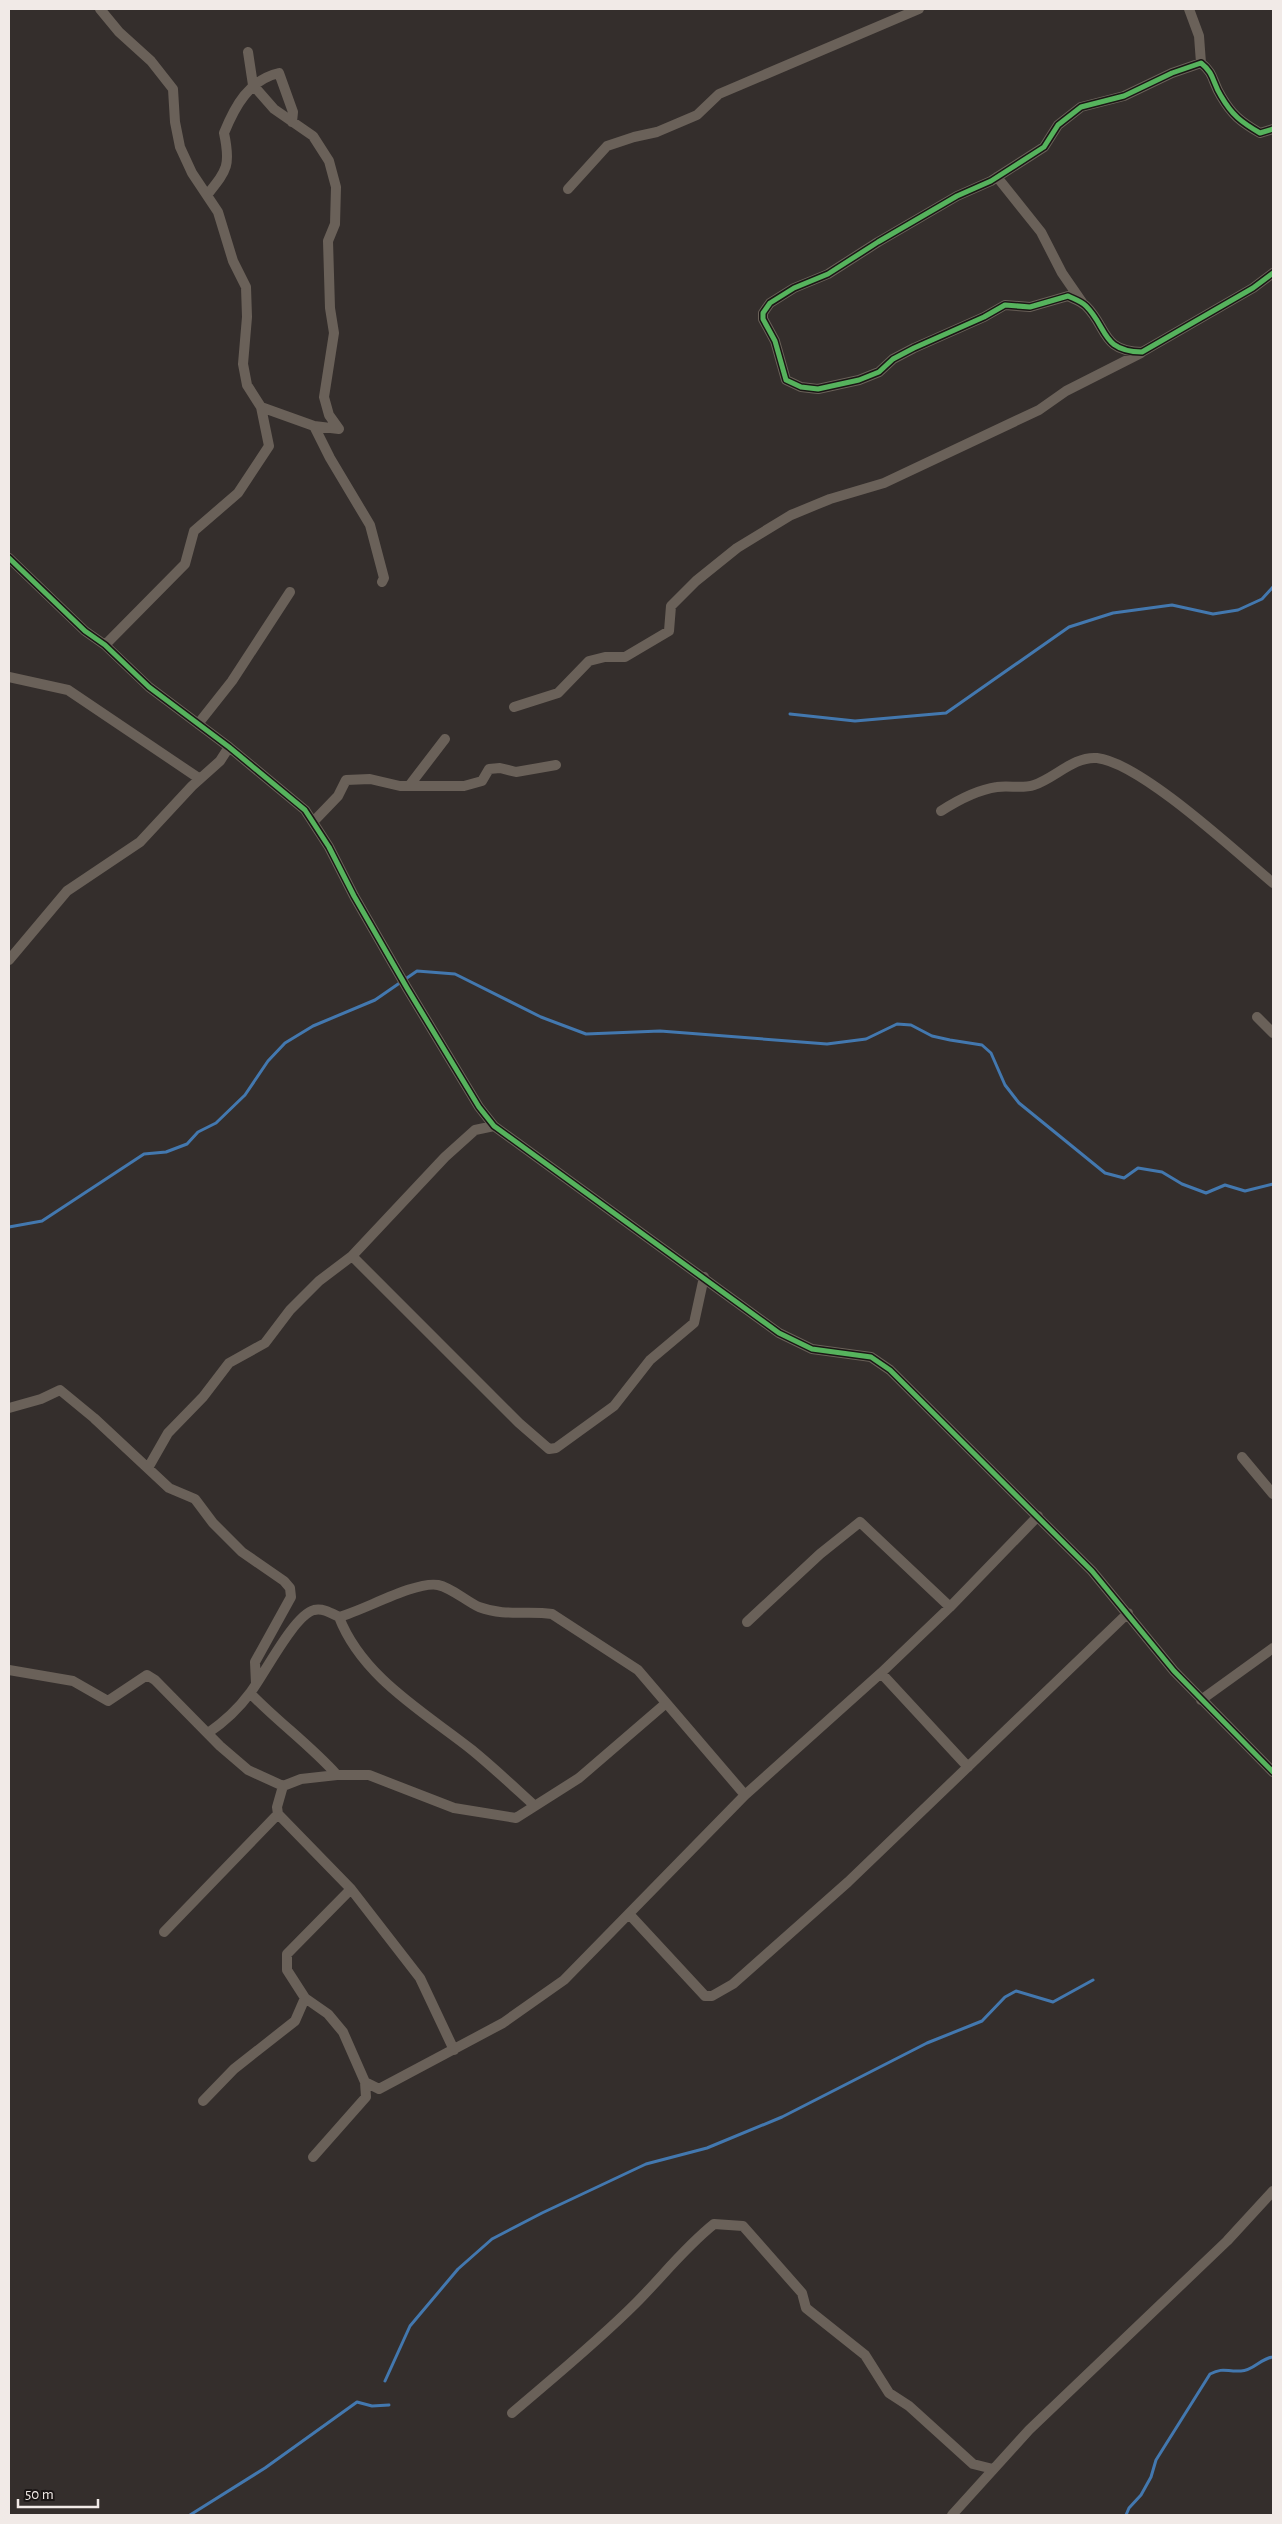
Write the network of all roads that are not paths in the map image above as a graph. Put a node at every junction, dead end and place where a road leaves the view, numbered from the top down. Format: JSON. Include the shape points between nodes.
{"nodes":[{"id":1,"x":100,"y":9,"type":"edge"},
{"id":2,"x":918,"y":9,"type":"edge"},
{"id":3,"x":1189,"y":9,"type":"edge"},
{"id":4,"x":248,"y":52,"type":"dead end"},
{"id":5,"x":1201,"y":63,"type":"junction"},
{"id":6,"x":253,"y":85,"type":"junction"},
{"id":7,"x":292,"y":122,"type":"junction"},
{"id":8,"x":1273,"y":129,"type":"edge"},
{"id":9,"x":997,"y":176,"type":"junction"},
{"id":10,"x":568,"y":189,"type":"dead end"},
{"id":11,"x":206,"y":195,"type":"junction"},
{"id":12,"x":1273,"y":273,"type":"edge"},
{"id":13,"x":1083,"y":304,"type":"junction"},
{"id":14,"x":1142,"y":352,"type":"junction"},
{"id":15,"x":261,"y":407,"type":"junction"},
{"id":16,"x":314,"y":426,"type":"junction"},
{"id":17,"x":9,"y":558,"type":"edge"},
{"id":18,"x":382,"y":582,"type":"dead end"},
{"id":19,"x":290,"y":592,"type":"dead end"},
{"id":20,"x":105,"y":645,"type":"junction"},
{"id":21,"x":9,"y":677,"type":"edge"},
{"id":22,"x":514,"y":707,"type":"dead end"},
{"id":23,"x":198,"y":724,"type":"junction"},
{"id":24,"x":445,"y":739,"type":"dead end"},
{"id":25,"x":229,"y":747,"type":"junction"},
{"id":26,"x":556,"y":765,"type":"dead end"},
{"id":27,"x":200,"y":779,"type":"junction"},
{"id":28,"x":409,"y":786,"type":"junction"},
{"id":29,"x":941,"y":811,"type":"dead end"},
{"id":30,"x":313,"y":822,"type":"junction"},
{"id":31,"x":1273,"y":883,"type":"edge"},
{"id":32,"x":9,"y":960,"type":"edge"},
{"id":33,"x":1257,"y":1017,"type":"dead end"},
{"id":34,"x":1273,"y":1033,"type":"edge"},
{"id":35,"x":494,"y":1126,"type":"junction"},
{"id":36,"x":352,"y":1256,"type":"junction"},
{"id":37,"x":704,"y":1277,"type":"junction"},
{"id":38,"x":9,"y":1408,"type":"edge"},
{"id":39,"x":1242,"y":1457,"type":"dead end"},
{"id":40,"x":148,"y":1468,"type":"junction"},
{"id":41,"x":1273,"y":1494,"type":"edge"},
{"id":42,"x":1038,"y":1516,"type":"junction"},
{"id":43,"x":950,"y":1607,"type":"junction"},
{"id":44,"x":1128,"y":1613,"type":"junction"},
{"id":45,"x":339,"y":1617,"type":"junction"},
{"id":46,"x":747,"y":1622,"type":"dead end"},
{"id":47,"x":1273,"y":1648,"type":"edge"},
{"id":48,"x":9,"y":1670,"type":"edge"},
{"id":49,"x":881,"y":1673,"type":"junction"},
{"id":50,"x":256,"y":1684,"type":"junction"},
{"id":51,"x":250,"y":1693,"type":"junction"},
{"id":52,"x":1201,"y":1700,"type":"junction"},
{"id":53,"x":665,"y":1704,"type":"junction"},
{"id":54,"x":208,"y":1733,"type":"junction"},
{"id":55,"x":968,"y":1767,"type":"junction"},
{"id":56,"x":1273,"y":1772,"type":"edge"},
{"id":57,"x":337,"y":1775,"type":"junction"},
{"id":58,"x":283,"y":1786,"type":"junction"},
{"id":59,"x":745,"y":1795,"type":"junction"},
{"id":60,"x":536,"y":1806,"type":"junction"},
{"id":61,"x":278,"y":1814,"type":"junction"},
{"id":62,"x":352,"y":1888,"type":"junction"},
{"id":63,"x":629,"y":1914,"type":"junction"},
{"id":64,"x":164,"y":1932,"type":"dead end"},
{"id":65,"x":306,"y":1998,"type":"junction"},
{"id":66,"x":454,"y":2050,"type":"junction"},
{"id":67,"x":365,"y":2082,"type":"junction"},
{"id":68,"x":379,"y":2089,"type":"junction"},
{"id":69,"x":366,"y":2098,"type":"junction"},
{"id":70,"x":203,"y":2101,"type":"dead end"},
{"id":71,"x":313,"y":2157,"type":"dead end"},
{"id":72,"x":1273,"y":2191,"type":"edge"},
{"id":73,"x":512,"y":2412,"type":"dead end"},
{"id":74,"x":993,"y":2469,"type":"junction"},
{"id":75,"x":952,"y":2515,"type":"edge"}],
"edges":[{"from":1,"to":11,"type":"street","via":[[119,32],[151,61],[173,89],[180,147]]},
{"from":2,"to":10,"type":"street","via":[[719,94],[697,115],[657,132],[607,146]]},
{"from":3,"to":5,"type":"street","via":[[1199,36]]},
{"from":4,"to":6,"type":"street"},
{"from":5,"to":8,"type":"street","via":[[1211,70],[1220,94],[1236,118],[1260,133]]},
{"from":5,"to":9,"type":"street","via":[[1124,96],[1081,107],[1058,125],[1044,147]]},
{"from":6,"to":7,"type":"street","via":[[265,101]]},
{"from":6,"to":7,"type":"street","via":[[280,73],[293,112]]},
{"from":6,"to":11,"type":"street","via":[[243,96],[224,133],[228,151],[226,171]]},
{"from":7,"to":16,"type":"street","via":[[313,136],[329,160],[336,187],[335,224],[328,241],[334,333],[324,397],[329,415],[339,429]]},
{"from":9,"to":13,"type":"street","via":[[1041,232],[1062,273]]},
{"from":9,"to":13,"type":"street","via":[[948,201],[828,274],[794,288],[770,303],[763,313],[763,320],[775,341],[786,380],[801,388],[831,387],[879,372],[893,359],[914,348],[1005,306],[1030,307],[1068,296]]},
{"from":11,"to":15,"type":"street","via":[[218,212],[246,286],[243,364],[247,385]]},
{"from":12,"to":14,"type":"street","via":[[1253,288]]},
{"from":13,"to":14,"type":"street","via":[[1117,347],[1128,352]]},
{"from":14,"to":22,"type":"street","via":[[1066,391],[1039,410],[884,483],[830,499],[791,516],[737,548],[696,581],[671,606],[669,631],[625,657],[589,661],[558,693]]},
{"from":15,"to":16,"type":"street"},
{"from":15,"to":20,"type":"street","via":[[269,446],[264,454],[238,493],[194,531],[185,564]]},
{"from":16,"to":18,"type":"street","via":[[370,525],[384,578]]},
{"from":17,"to":20,"type":"street","via":[[85,631]]},
{"from":19,"to":23,"type":"street","via":[[232,681]]},
{"from":20,"to":23,"type":"street","via":[[149,687]]},
{"from":21,"to":27,"type":"street","via":[[68,690]]},
{"from":23,"to":25,"type":"street"},
{"from":24,"to":28,"type":"street"},
{"from":25,"to":27,"type":"street"},
{"from":25,"to":30,"type":"street","via":[[290,796]]},
{"from":26,"to":28,"type":"street","via":[[516,772],[488,769],[482,782],[464,786]]},
{"from":27,"to":32,"type":"street","via":[[140,842],[67,891]]},
{"from":28,"to":30,"type":"street","via":[[370,779],[346,780],[338,796]]},
{"from":29,"to":31,"type":"street","via":[[960,798],[979,791],[998,786],[1033,785],[1072,764],[1096,758],[1126,768],[1163,793]]},
{"from":30,"to":35,"type":"street","via":[[407,988],[479,1107]]},
{"from":33,"to":34,"type":"street"},
{"from":35,"to":36,"type":"street","via":[[476,1130],[445,1157]]},
{"from":35,"to":37,"type":"street"},
{"from":36,"to":37,"type":"street","via":[[549,1449],[556,1448],[614,1406],[650,1360],[694,1323]]},
{"from":36,"to":40,"type":"street","via":[[319,1280],[265,1343],[229,1363],[203,1397],[168,1433]]},
{"from":37,"to":42,"type":"street","via":[[779,1333],[812,1349],[847,1352],[877,1361]]},
{"from":38,"to":40,"type":"street","via":[[60,1390]]},
{"from":39,"to":41,"type":"street"},
{"from":40,"to":50,"type":"street","via":[[169,1488],[195,1499],[242,1552],[290,1588],[291,1597],[255,1662]]},
{"from":42,"to":43,"type":"street"},
{"from":42,"to":44,"type":"street"},
{"from":43,"to":46,"type":"street","via":[[860,1522],[820,1554]]},
{"from":43,"to":49,"type":"street"},
{"from":44,"to":52,"type":"street"},
{"from":44,"to":55,"type":"street"},
{"from":45,"to":50,"type":"street","via":[[324,1609],[312,1610],[291,1631]]},
{"from":45,"to":53,"type":"street","via":[[412,1588],[438,1585],[480,1607],[514,1614],[552,1614],[638,1670]]},
{"from":45,"to":60,"type":"street","via":[[369,1667]]},
{"from":47,"to":52,"type":"street"},
{"from":48,"to":54,"type":"street","via":[[73,1681],[108,1701],[146,1674]]},
{"from":49,"to":55,"type":"street"},
{"from":49,"to":59,"type":"street"},
{"from":50,"to":51,"type":"street"},
{"from":51,"to":54,"type":"street","via":[[222,1724]]},
{"from":51,"to":57,"type":"street","via":[[274,1718],[315,1750]]},
{"from":52,"to":56,"type":"street"},
{"from":53,"to":59,"type":"street"},
{"from":53,"to":60,"type":"street","via":[[579,1778]]},
{"from":54,"to":58,"type":"street","via":[[248,1770]]},
{"from":55,"to":63,"type":"street","via":[[848,1882],[733,1984],[712,1996],[705,1996]]},
{"from":57,"to":58,"type":"street","via":[[301,1779]]},
{"from":57,"to":60,"type":"street","via":[[369,1775],[454,1808],[516,1818]]},
{"from":58,"to":61,"type":"street"},
{"from":59,"to":63,"type":"street"},
{"from":61,"to":62,"type":"street"},
{"from":61,"to":64,"type":"street"},
{"from":62,"to":65,"type":"street","via":[[287,1954],[287,1970]]},
{"from":62,"to":66,"type":"street","via":[[420,1978]]},
{"from":63,"to":66,"type":"street","via":[[564,1980],[503,2023]]},
{"from":65,"to":67,"type":"street","via":[[328,2014],[343,2032]]},
{"from":65,"to":70,"type":"street","via":[[295,2021],[234,2069]]},
{"from":66,"to":68,"type":"street"},
{"from":67,"to":68,"type":"street"},
{"from":67,"to":69,"type":"street"},
{"from":68,"to":69,"type":"street"},
{"from":69,"to":71,"type":"street"},
{"from":72,"to":74,"type":"street","via":[[1227,2241],[1029,2430]]},
{"from":73,"to":74,"type":"street","via":[[574,2362],[636,2303],[689,2244],[714,2224],[742,2226],[802,2293],[806,2308],[865,2355],[889,2393],[910,2406],[973,2464]]},
{"from":74,"to":75,"type":"street"}]}
